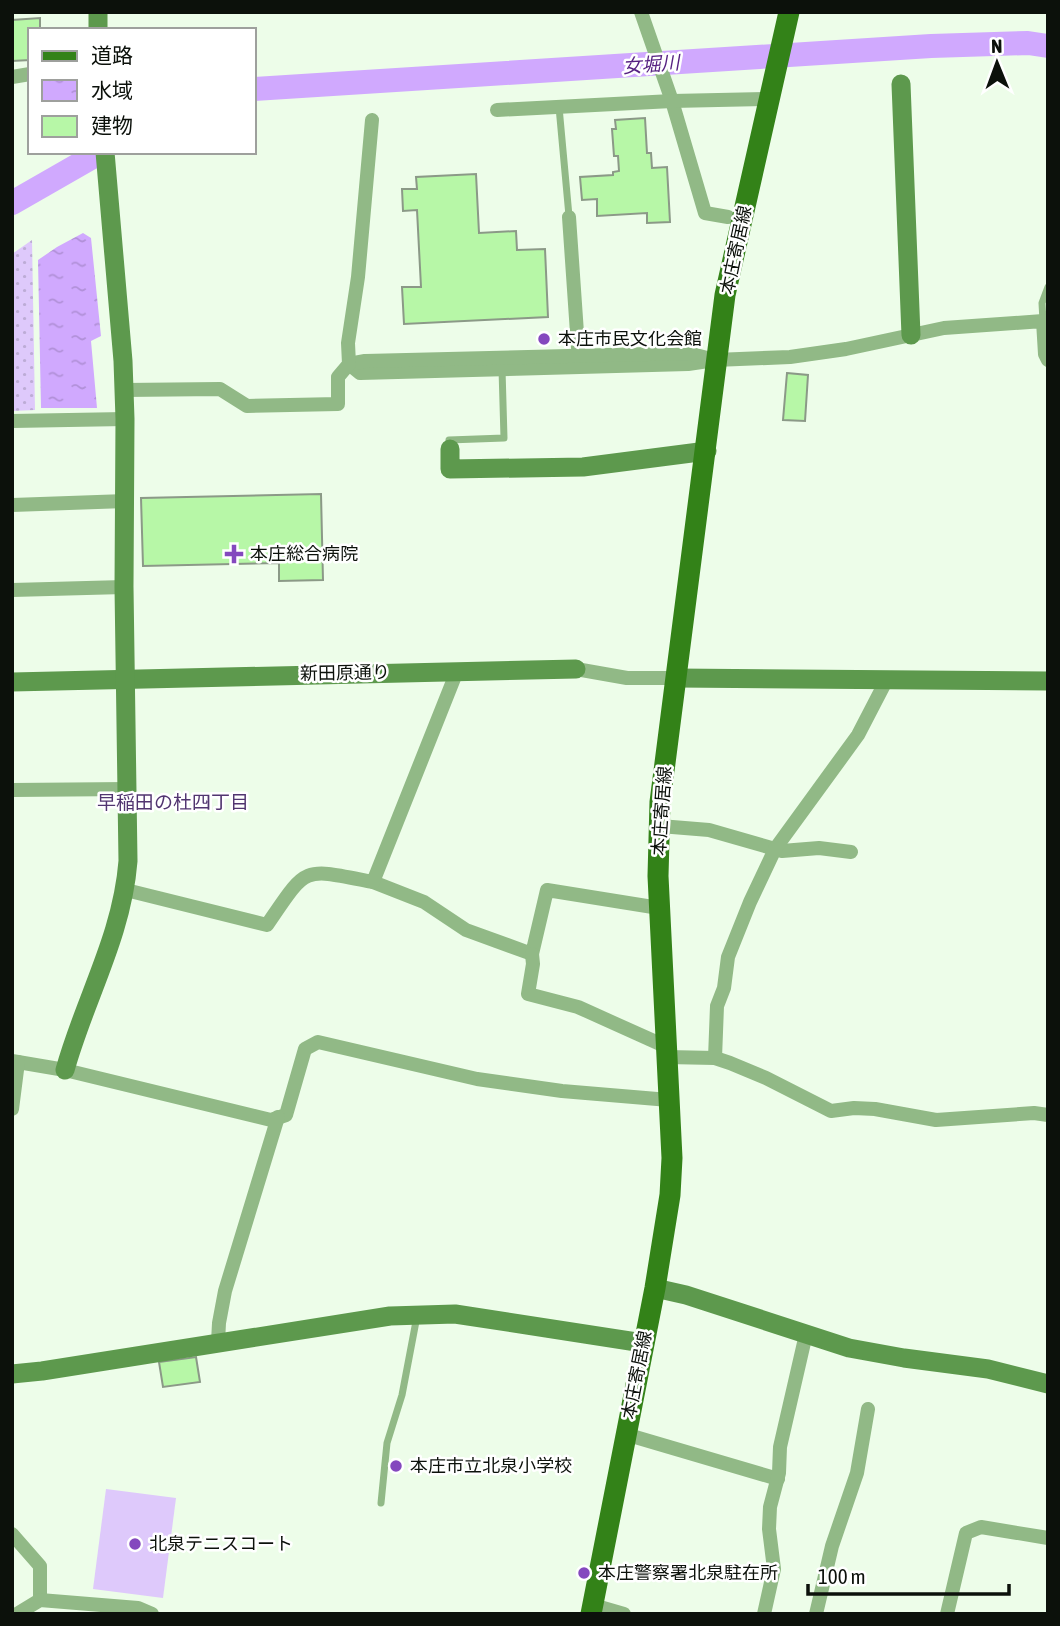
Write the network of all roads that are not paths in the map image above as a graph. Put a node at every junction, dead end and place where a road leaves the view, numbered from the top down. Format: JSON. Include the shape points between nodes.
{"nodes":[{"id":1,"x":641,"y":12,"type":"edge"},
{"id":2,"x":787,"y":20,"type":"edge"},
{"id":3,"x":901,"y":83,"type":"dead end"},
{"id":4,"x":769,"y":97,"type":"junction"},
{"id":5,"x":671,"y":98,"type":"junction"},
{"id":6,"x":559,"y":107,"type":"junction"},
{"id":7,"x":498,"y":110,"type":"dead end"},
{"id":8,"x":372,"y":121,"type":"dead end"},
{"id":9,"x":105,"y":154,"type":"edge"},
{"id":10,"x":569,"y":217,"type":"joint"},
{"id":11,"x":728,"y":217,"type":"dead end"},
{"id":12,"x":1048,"y":287,"type":"edge"},
{"id":13,"x":1045,"y":320,"type":"edge"},
{"id":14,"x":911,"y":335,"type":"junction"},
{"id":15,"x":715,"y":360,"type":"junction"},
{"id":16,"x":1048,"y":360,"type":"edge"},
{"id":17,"x":579,"y":362,"type":"junction"},
{"id":18,"x":502,"y":363,"type":"junction"},
{"id":19,"x":349,"y":364,"type":"junction"},
{"id":20,"x":124,"y":390,"type":"junction"},
{"id":21,"x":125,"y":419,"type":"junction"},
{"id":22,"x":12,"y":421,"type":"edge"},
{"id":23,"x":450,"y":449,"type":"joint"},
{"id":24,"x":707,"y":451,"type":"junction"},
{"id":25,"x":126,"y":501,"type":"junction"},
{"id":26,"x":12,"y":505,"type":"edge"},
{"id":27,"x":124,"y":587,"type":"junction"},
{"id":28,"x":12,"y":590,"type":"edge"},
{"id":29,"x":576,"y":669,"type":"joint"},
{"id":30,"x":457,"y":671,"type":"junction"},
{"id":31,"x":126,"y":678,"type":"junction"},
{"id":32,"x":676,"y":678,"type":"junction"},
{"id":33,"x":886,"y":681,"type":"junction"},
{"id":34,"x":1048,"y":681,"type":"edge"},
{"id":35,"x":12,"y":682,"type":"edge"},
{"id":36,"x":128,"y":789,"type":"junction"},
{"id":37,"x":12,"y":790,"type":"edge"},
{"id":38,"x":660,"y":826,"type":"junction"},
{"id":39,"x":775,"y":849,"type":"junction"},
{"id":40,"x":851,"y":852,"type":"dead end"},
{"id":41,"x":373,"y":882,"type":"junction"},
{"id":42,"x":126,"y":890,"type":"junction"},
{"id":43,"x":659,"y":908,"type":"junction"},
{"id":44,"x":532,"y":954,"type":"junction"},
{"id":45,"x":667,"y":1052,"type":"junction"},
{"id":46,"x":715,"y":1058,"type":"junction"},
{"id":47,"x":15,"y":1061,"type":"edge"},
{"id":48,"x":65,"y":1070,"type":"junction"},
{"id":49,"x":669,"y":1100,"type":"junction"},
{"id":50,"x":12,"y":1109,"type":"edge"},
{"id":51,"x":1048,"y":1115,"type":"edge"},
{"id":52,"x":278,"y":1117,"type":"junction"},
{"id":53,"x":655,"y":1288,"type":"junction"},
{"id":54,"x":417,"y":1315,"type":"junction"},
{"id":55,"x":806,"y":1334,"type":"junction"},
{"id":56,"x":218,"y":1342,"type":"junction"},
{"id":57,"x":643,"y":1343,"type":"junction"},
{"id":58,"x":12,"y":1374,"type":"edge"},
{"id":59,"x":1048,"y":1384,"type":"edge"},
{"id":60,"x":868,"y":1409,"type":"dead end"},
{"id":61,"x":625,"y":1434,"type":"junction"},
{"id":62,"x":778,"y":1479,"type":"junction"},
{"id":63,"x":381,"y":1503,"type":"dead end"},
{"id":64,"x":12,"y":1534,"type":"edge"},
{"id":65,"x":1048,"y":1538,"type":"edge"},
{"id":66,"x":40,"y":1600,"type":"junction"},
{"id":67,"x":592,"y":1610,"type":"edge"},
{"id":68,"x":17,"y":1614,"type":"edge"},
{"id":69,"x":152,"y":1614,"type":"edge"},
{"id":70,"x":624,"y":1614,"type":"edge"},
{"id":71,"x":764,"y":1614,"type":"edge"},
{"id":72,"x":816,"y":1614,"type":"edge"},
{"id":73,"x":947,"y":1614,"type":"edge"}],
"edges":[{"from":1,"to":5,"type":"street"},
{"from":2,"to":4,"type":"main road","name":"本庄寄居線"},
{"from":3,"to":14,"type":"street"},
{"from":4,"to":5,"type":"street"},
{"from":4,"to":15,"type":"main road","name":"本庄寄居線"},
{"from":5,"to":6,"type":"street"},
{"from":5,"to":11,"type":"street","via":[[705,213]]},
{"from":6,"to":7,"type":"street"},
{"from":6,"to":10,"type":"lane"},
{"from":8,"to":19,"type":"street"},
{"from":9,"to":20,"type":"street"},
{"from":10,"to":17,"type":"street"},
{"from":12,"to":13,"type":"lane","via":[[1042,303]]},
{"from":13,"to":14,"type":"street"},
{"from":13,"to":16,"type":"street"},
{"from":14,"to":15,"type":"street","via":[[801,355]]},
{"from":15,"to":17,"type":"street","via":[[688,353]]},
{"from":15,"to":24,"type":"main road","name":"本庄寄居線"},
{"from":17,"to":18,"type":"street"},
{"from":18,"to":19,"type":"street"},
{"from":18,"to":23,"type":"lane","via":[[505,438],[449,440]]},
{"from":19,"to":20,"type":"street","via":[[338,377],[338,404],[247,406],[220,389]]},
{"from":20,"to":21,"type":"street"},
{"from":21,"to":22,"type":"street"},
{"from":21,"to":25,"type":"street"},
{"from":23,"to":24,"type":"street","via":[[450,469],[583,467]]},
{"from":24,"to":32,"type":"main road","name":"本庄寄居線"},
{"from":25,"to":26,"type":"street"},
{"from":25,"to":27,"type":"street"},
{"from":27,"to":28,"type":"street"},
{"from":27,"to":31,"type":"street"},
{"from":29,"to":30,"type":"street","name":"新田原通り"},
{"from":29,"to":32,"type":"street","name":"新田原通り","via":[[627,678]]},
{"from":30,"to":31,"type":"street","name":"新田原通り"},
{"from":30,"to":41,"type":"street"},
{"from":31,"to":35,"type":"street","name":"新田原通り"},
{"from":31,"to":36,"type":"street"},
{"from":32,"to":33,"type":"street"},
{"from":32,"to":38,"type":"main road","name":"本庄寄居線"},
{"from":33,"to":34,"type":"street"},
{"from":33,"to":39,"type":"street","via":[[858,735]]},
{"from":36,"to":37,"type":"street"},
{"from":36,"to":42,"type":"street"},
{"from":38,"to":39,"type":"street","via":[[709,830]]},
{"from":38,"to":43,"type":"main road","name":"本庄寄居線"},
{"from":39,"to":40,"type":"street"},
{"from":39,"to":46,"type":"street","via":[[728,957],[717,1006]]},
{"from":41,"to":42,"type":"street","via":[[321,872],[306,875],[267,925]]},
{"from":41,"to":44,"type":"street","via":[[424,902],[467,930]]},
{"from":42,"to":48,"type":"street"},
{"from":43,"to":44,"type":"street","via":[[547,890]]},
{"from":43,"to":45,"type":"main road","name":"本庄寄居線"},
{"from":44,"to":45,"type":"street","via":[[528,994],[578,1007]]},
{"from":45,"to":46,"type":"street"},
{"from":45,"to":49,"type":"main road","name":"本庄寄居線"},
{"from":46,"to":51,"type":"street","via":[[831,1111],[875,1109],[936,1120]]},
{"from":47,"to":48,"type":"street"},
{"from":47,"to":50,"type":"street"},
{"from":48,"to":52,"type":"street"},
{"from":49,"to":52,"type":"street","via":[[477,1079],[318,1042],[305,1049],[286,1115]]},
{"from":49,"to":53,"type":"main road","name":"本庄寄居線","via":[[670,1195]]},
{"from":52,"to":56,"type":"street","via":[[225,1291]]},
{"from":53,"to":55,"type":"street"},
{"from":53,"to":57,"type":"main road","name":"本庄寄居線"},
{"from":54,"to":56,"type":"street"},
{"from":54,"to":57,"type":"street","via":[[455,1314]]},
{"from":54,"to":63,"type":"lane","via":[[402,1395],[387,1443]]},
{"from":55,"to":59,"type":"street","via":[[849,1348],[988,1369]]},
{"from":55,"to":62,"type":"street","via":[[780,1447]]},
{"from":56,"to":58,"type":"street"},
{"from":57,"to":61,"type":"main road","name":"本庄寄居線"},
{"from":60,"to":72,"type":"street","via":[[857,1472]]},
{"from":61,"to":62,"type":"street"},
{"from":61,"to":67,"type":"main road","name":"本庄寄居線"},
{"from":62,"to":71,"type":"street","via":[[769,1529],[774,1569]]},
{"from":64,"to":66,"type":"street","via":[[40,1566]]},
{"from":65,"to":73,"type":"street","via":[[981,1527],[966,1533]]},
{"from":66,"to":68,"type":"street"},
{"from":66,"to":69,"type":"street","via":[[138,1608]]},
{"from":67,"to":70,"type":"street"}]}
